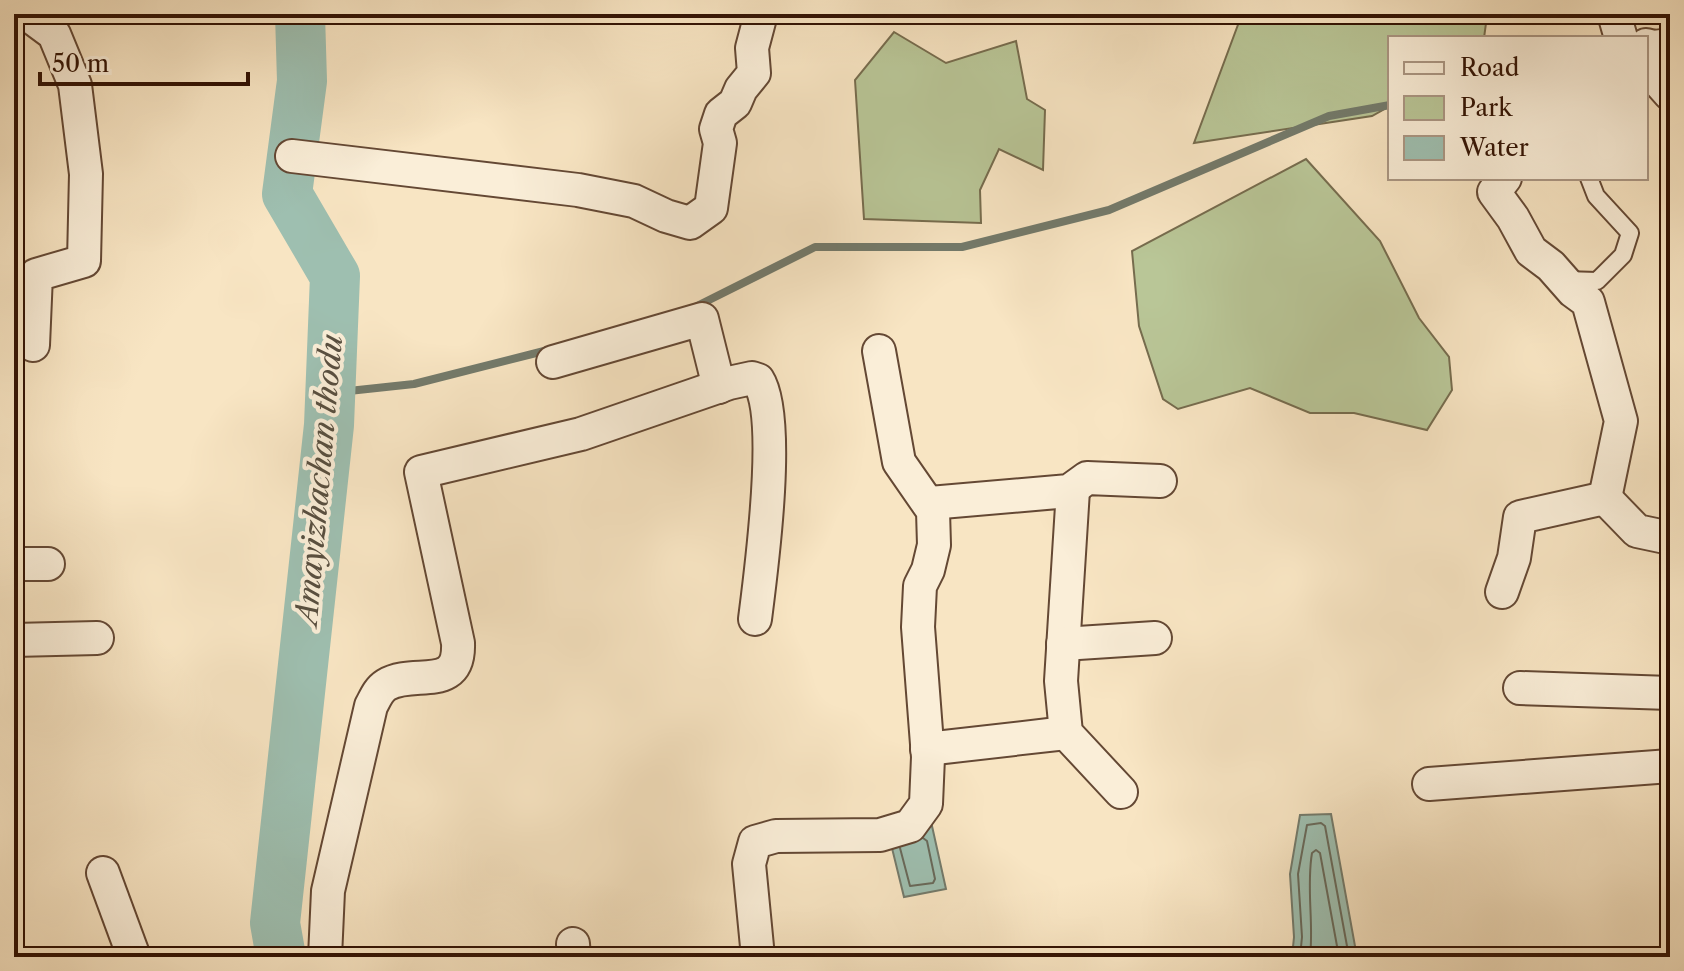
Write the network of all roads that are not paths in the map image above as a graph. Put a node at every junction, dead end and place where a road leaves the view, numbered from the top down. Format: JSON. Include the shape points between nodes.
{"nodes":[{"id":1,"x":27,"y":14,"type":"edge"},
{"id":2,"x":761,"y":14,"type":"edge"},
{"id":3,"x":1614,"y":14,"type":"edge"},
{"id":4,"x":1620,"y":36,"type":"edge"},
{"id":5,"x":1670,"y":45,"type":"edge"},
{"id":6,"x":1648,"y":46,"type":"edge"},
{"id":7,"x":1648,"y":69,"type":"edge"},
{"id":8,"x":1670,"y":94,"type":"edge"},
{"id":9,"x":292,"y":156,"type":"dead end"},
{"id":10,"x":1503,"y":180,"type":"edge"},
{"id":11,"x":1590,"y":180,"type":"edge"},
{"id":12,"x":1564,"y":280,"type":"junction"},
{"id":13,"x":33,"y":345,"type":"dead end"},
{"id":14,"x":879,"y":351,"type":"dead end"},
{"id":15,"x":553,"y":362,"type":"dead end"},
{"id":16,"x":719,"y":387,"type":"junction"},
{"id":17,"x":1160,"y":481,"type":"dead end"},
{"id":18,"x":1073,"y":490,"type":"junction"},
{"id":19,"x":1605,"y":498,"type":"junction"},
{"id":20,"x":930,"y":503,"type":"junction"},
{"id":21,"x":1670,"y":538,"type":"edge"},
{"id":22,"x":14,"y":564,"type":"edge"},
{"id":23,"x":48,"y":564,"type":"dead end"},
{"id":24,"x":1502,"y":592,"type":"dead end"},
{"id":25,"x":755,"y":619,"type":"dead end"},
{"id":26,"x":97,"y":638,"type":"dead end"},
{"id":27,"x":1155,"y":638,"type":"dead end"},
{"id":28,"x":14,"y":640,"type":"edge"},
{"id":29,"x":1063,"y":644,"type":"junction"},
{"id":30,"x":1520,"y":688,"type":"dead end"},
{"id":31,"x":1670,"y":693,"type":"edge"},
{"id":32,"x":1066,"y":733,"type":"junction"},
{"id":33,"x":927,"y":749,"type":"junction"},
{"id":34,"x":1670,"y":766,"type":"edge"},
{"id":35,"x":1429,"y":784,"type":"dead end"},
{"id":36,"x":1121,"y":792,"type":"dead end"},
{"id":37,"x":103,"y":873,"type":"dead end"},
{"id":38,"x":134,"y":957,"type":"edge"},
{"id":39,"x":325,"y":957,"type":"edge"},
{"id":40,"x":758,"y":957,"type":"edge"}],
"edges":[{"from":1,"to":13,"type":"street","via":[[54,34],[75,85],[86,174],[84,261],[36,275]]},
{"from":2,"to":9,"type":"street","via":[[752,48],[754,73],[735,103],[721,114],[716,129],[720,143],[711,208],[690,223],[634,201],[578,190]]},
{"from":3,"to":4,"type":"street"},
{"from":5,"to":6,"type":"street"},
{"from":7,"to":8,"type":"street"},
{"from":10,"to":12,"type":"street","via":[[1494,192],[1531,251]]},
{"from":11,"to":12,"type":"lane","via":[[1596,196],[1630,233],[1623,255],[1597,281]]},
{"from":12,"to":19,"type":"street","via":[[1588,302],[1621,421]]},
{"from":14,"to":20,"type":"street","via":[[899,462]]},
{"from":15,"to":16,"type":"street","via":[[702,319]]},
{"from":16,"to":25,"type":"street","via":[[756,379],[765,401],[766,533]]},
{"from":16,"to":39,"type":"street","via":[[581,434],[421,472],[458,655],[441,676],[387,684],[371,706],[328,891]]},
{"from":17,"to":18,"type":"street","via":[[1087,478]]},
{"from":18,"to":20,"type":"street"},
{"from":18,"to":29,"type":"street"},
{"from":19,"to":21,"type":"street","via":[[1637,531]]},
{"from":19,"to":24,"type":"street","via":[[1520,517]]},
{"from":20,"to":33,"type":"street","via":[[934,545],[920,586],[918,627]]},
{"from":22,"to":23,"type":"street"},
{"from":26,"to":28,"type":"street"},
{"from":27,"to":29,"type":"street"},
{"from":29,"to":32,"type":"street"},
{"from":30,"to":31,"type":"street"},
{"from":32,"to":33,"type":"street"},
{"from":32,"to":36,"type":"street"},
{"from":33,"to":40,"type":"street","via":[[926,804],[910,826],[880,835],[776,836],[755,842],[749,864]]},
{"from":34,"to":35,"type":"street"},
{"from":37,"to":38,"type":"street"}]}
